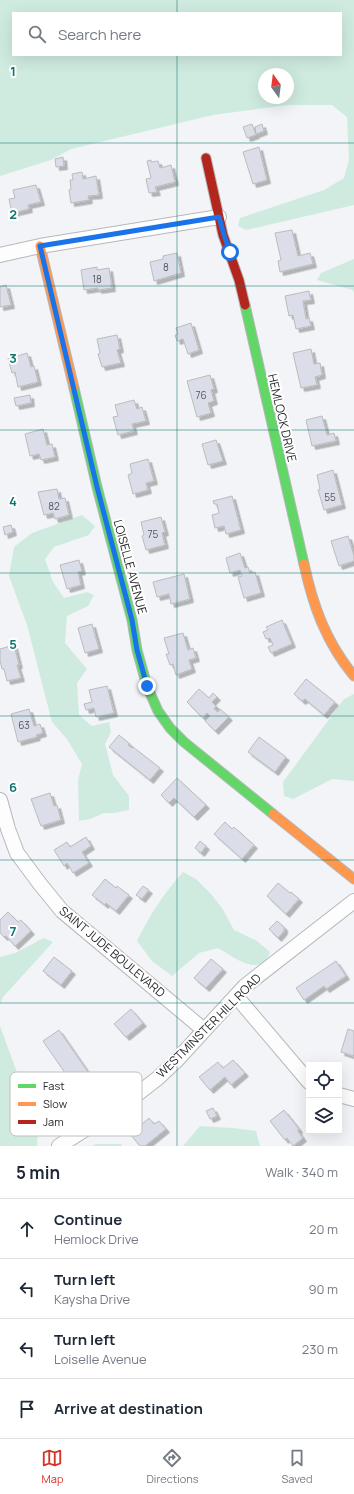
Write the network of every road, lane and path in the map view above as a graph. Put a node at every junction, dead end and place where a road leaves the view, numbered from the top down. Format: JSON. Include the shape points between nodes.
{"nodes":[{"id":1,"x":206,"y":158,"type":"dead end"},
{"id":2,"x":219,"y":217,"type":"junction"},
{"id":3,"x":40,"y":246,"type":"junction"},
{"id":4,"x":0,"y":255,"type":"edge"},
{"id":5,"x":354,"y":676,"type":"edge"},
{"id":6,"x":0,"y":800,"type":"edge"},
{"id":7,"x":354,"y":879,"type":"edge"},
{"id":8,"x":354,"y":901,"type":"edge"},
{"id":9,"x":236,"y":996,"type":"junction"},
{"id":10,"x":204,"y":1030,"type":"junction"},
{"id":11,"x":306,"y":1078,"type":"edge"},
{"id":12,"x":142,"y":1090,"type":"edge"},
{"id":13,"x":342,"y":1097,"type":"edge"},
{"id":14,"x":354,"y":1099,"type":"edge"},
{"id":15,"x":75,"y":1136,"type":"edge"},
{"id":16,"x":59,"y":1146,"type":"edge"}],
"edges":[{"from":1,"to":2,"type":"street","name":"HEMLOCK DRIVE"},
{"from":2,"to":3,"type":"street"},
{"from":2,"to":5,"type":"street","name":"HEMLOCK DRIVE","via":[[239,280],[312,600],[328,635]]},
{"from":3,"to":4,"type":"street"},
{"from":3,"to":7,"type":"street","name":"LOISELLE AVENUE","via":[[97,487],[141,664],[152,698],[170,728],[184,742]]},
{"from":6,"to":10,"type":"street","name":"SAINT JUDE BOULEVARD","via":[[17,853],[62,911]]},
{"from":8,"to":9,"type":"street","name":"WESTMINSTER HILL ROAD","via":[[245,986]]},
{"from":9,"to":10,"type":"street","name":"WESTMINSTER HILL ROAD"},
{"from":9,"to":11,"type":"street"},
{"from":10,"to":12,"type":"street","name":"WESTMINSTER HILL ROAD","via":[[176,1061]]},
{"from":13,"to":14,"type":"street"},
{"from":15,"to":16,"type":"street","name":"WESTMINSTER HILL ROAD"}]}
